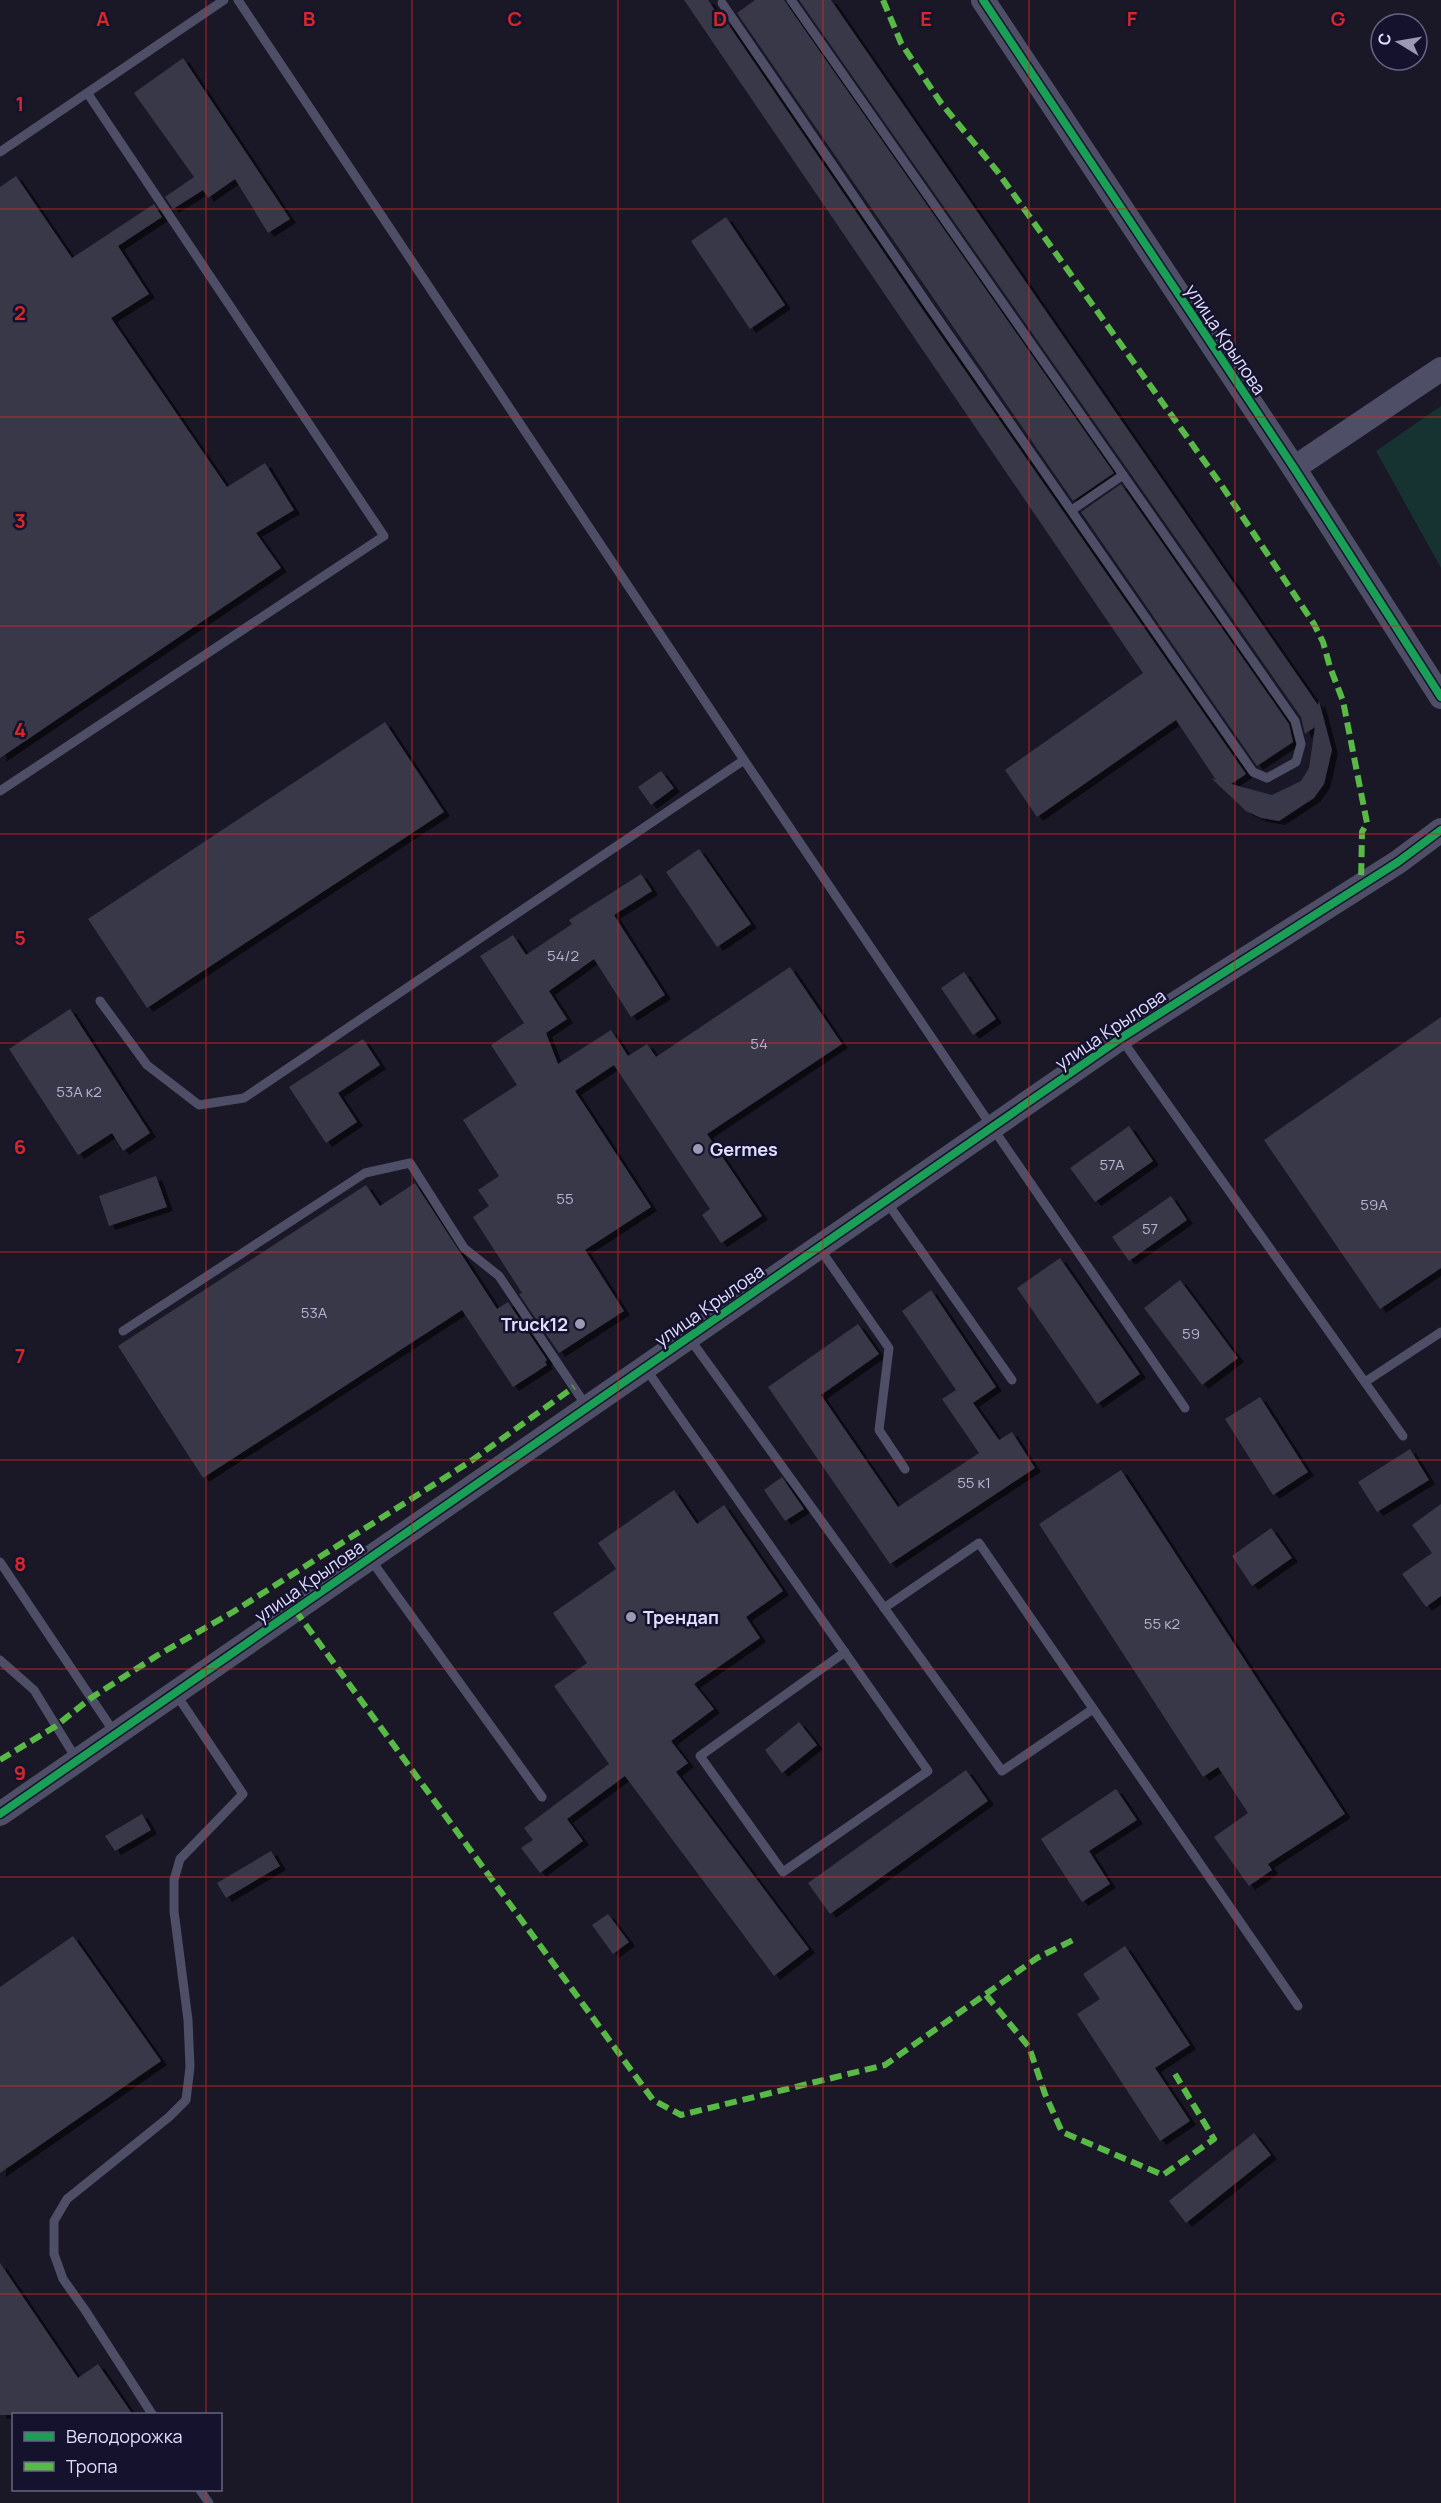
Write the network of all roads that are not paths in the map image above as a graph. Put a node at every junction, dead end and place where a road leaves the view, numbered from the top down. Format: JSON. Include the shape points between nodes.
{"nodes":[{"id":1,"x":224,"y":0,"type":"edge"},
{"id":2,"x":238,"y":0,"type":"edge"},
{"id":3,"x":791,"y":0,"type":"edge"},
{"id":4,"x":983,"y":0,"type":"edge"},
{"id":5,"x":723,"y":1,"type":"edge"},
{"id":6,"x":88,"y":94,"type":"junction"},
{"id":7,"x":0,"y":152,"type":"edge"},
{"id":8,"x":1441,"y":369,"type":"edge"},
{"id":9,"x":1294,"y":468,"type":"junction"},
{"id":10,"x":1123,"y":475,"type":"junction"},
{"id":11,"x":1072,"y":510,"type":"junction"},
{"id":12,"x":1441,"y":698,"type":"edge"},
{"id":13,"x":744,"y":760,"type":"junction"},
{"id":14,"x":0,"y":791,"type":"edge"},
{"id":15,"x":1441,"y":830,"type":"edge"},
{"id":16,"x":100,"y":1001,"type":"dead end"},
{"id":17,"x":1121,"y":1038,"type":"junction"},
{"id":18,"x":992,"y":1127,"type":"junction"},
{"id":19,"x":886,"y":1201,"type":"junction"},
{"id":20,"x":819,"y":1247,"type":"junction"},
{"id":21,"x":123,"y":1331,"type":"dead end"},
{"id":22,"x":1441,"y":1332,"type":"edge"},
{"id":23,"x":688,"y":1338,"type":"junction"},
{"id":24,"x":645,"y":1367,"type":"junction"},
{"id":25,"x":1012,"y":1380,"type":"dead end"},
{"id":26,"x":1365,"y":1382,"type":"junction"},
{"id":27,"x":587,"y":1407,"type":"junction"},
{"id":28,"x":1185,"y":1408,"type":"dead end"},
{"id":29,"x":1403,"y":1436,"type":"dead end"},
{"id":30,"x":905,"y":1469,"type":"dead end"},
{"id":31,"x":370,"y":1558,"type":"junction"},
{"id":32,"x":0,"y":1562,"type":"edge"},
{"id":33,"x":884,"y":1608,"type":"junction"},
{"id":34,"x":844,"y":1652,"type":"junction"},
{"id":35,"x":0,"y":1660,"type":"edge"},
{"id":36,"x":175,"y":1693,"type":"junction"},
{"id":37,"x":1093,"y":1709,"type":"junction"},
{"id":38,"x":116,"y":1734,"type":"junction"},
{"id":39,"x":77,"y":1760,"type":"junction"},
{"id":40,"x":542,"y":1797,"type":"dead end"},
{"id":41,"x":0,"y":1814,"type":"edge"},
{"id":42,"x":1298,"y":2007,"type":"dead end"},
{"id":43,"x":151,"y":2413,"type":"edge"}],
"edges":[{"from":1,"to":6,"type":"lane"},
{"from":2,"to":13,"type":"lane"},
{"from":3,"to":10,"type":"lane"},
{"from":4,"to":9,"type":"street","name":"улица Крылова"},
{"from":5,"to":11,"type":"lane"},
{"from":6,"to":7,"type":"lane"},
{"from":6,"to":14,"type":"lane","via":[[384,536]]},
{"from":8,"to":9,"type":"street"},
{"from":9,"to":12,"type":"street","name":"улица Крылова"},
{"from":10,"to":11,"type":"lane"},
{"from":10,"to":11,"type":"lane","via":[[1295,721],[1301,744],[1296,762],[1267,778],[1253,772]]},
{"from":13,"to":16,"type":"lane","via":[[244,1098],[199,1105],[147,1065]]},
{"from":13,"to":18,"type":"lane"},
{"from":15,"to":17,"type":"street","name":"улица Крылова","via":[[1398,862]]},
{"from":17,"to":18,"type":"street","name":"улица Крылова"},
{"from":17,"to":26,"type":"lane"},
{"from":18,"to":19,"type":"street","name":"улица Крылова"},
{"from":18,"to":28,"type":"lane"},
{"from":19,"to":20,"type":"street","name":"улица Крылова"},
{"from":19,"to":25,"type":"lane"},
{"from":20,"to":23,"type":"street","name":"улица Крылова"},
{"from":20,"to":30,"type":"lane","via":[[889,1348],[879,1430]]},
{"from":21,"to":27,"type":"lane","via":[[365,1173],[410,1163],[464,1248],[499,1276]]},
{"from":22,"to":26,"type":"lane"},
{"from":23,"to":24,"type":"street","name":"улица Крылова"},
{"from":23,"to":33,"type":"lane"},
{"from":24,"to":27,"type":"street","name":"улица Крылова"},
{"from":24,"to":34,"type":"lane"},
{"from":26,"to":29,"type":"lane"},
{"from":27,"to":31,"type":"street","name":"улица Крылова"},
{"from":31,"to":36,"type":"street","name":"улица Крылова"},
{"from":31,"to":40,"type":"lane"},
{"from":32,"to":38,"type":"lane"},
{"from":33,"to":37,"type":"lane","via":[[1002,1771]]},
{"from":33,"to":37,"type":"lane","via":[[979,1543]]},
{"from":34,"to":34,"type":"lane","via":[[928,1771],[783,1872],[700,1756]]},
{"from":35,"to":39,"type":"lane","via":[[34,1690]]},
{"from":36,"to":38,"type":"street","name":"улица Крылова"},
{"from":36,"to":43,"type":"lane","via":[[243,1794],[180,1859],[174,1880],[174,1911],[188,2020],[190,2067],[186,2100],[67,2199],[54,2221],[54,2254],[63,2279]]},
{"from":37,"to":42,"type":"lane"},
{"from":38,"to":39,"type":"street","name":"улица Крылова"},
{"from":39,"to":41,"type":"street","name":"улица Крылова"}]}
